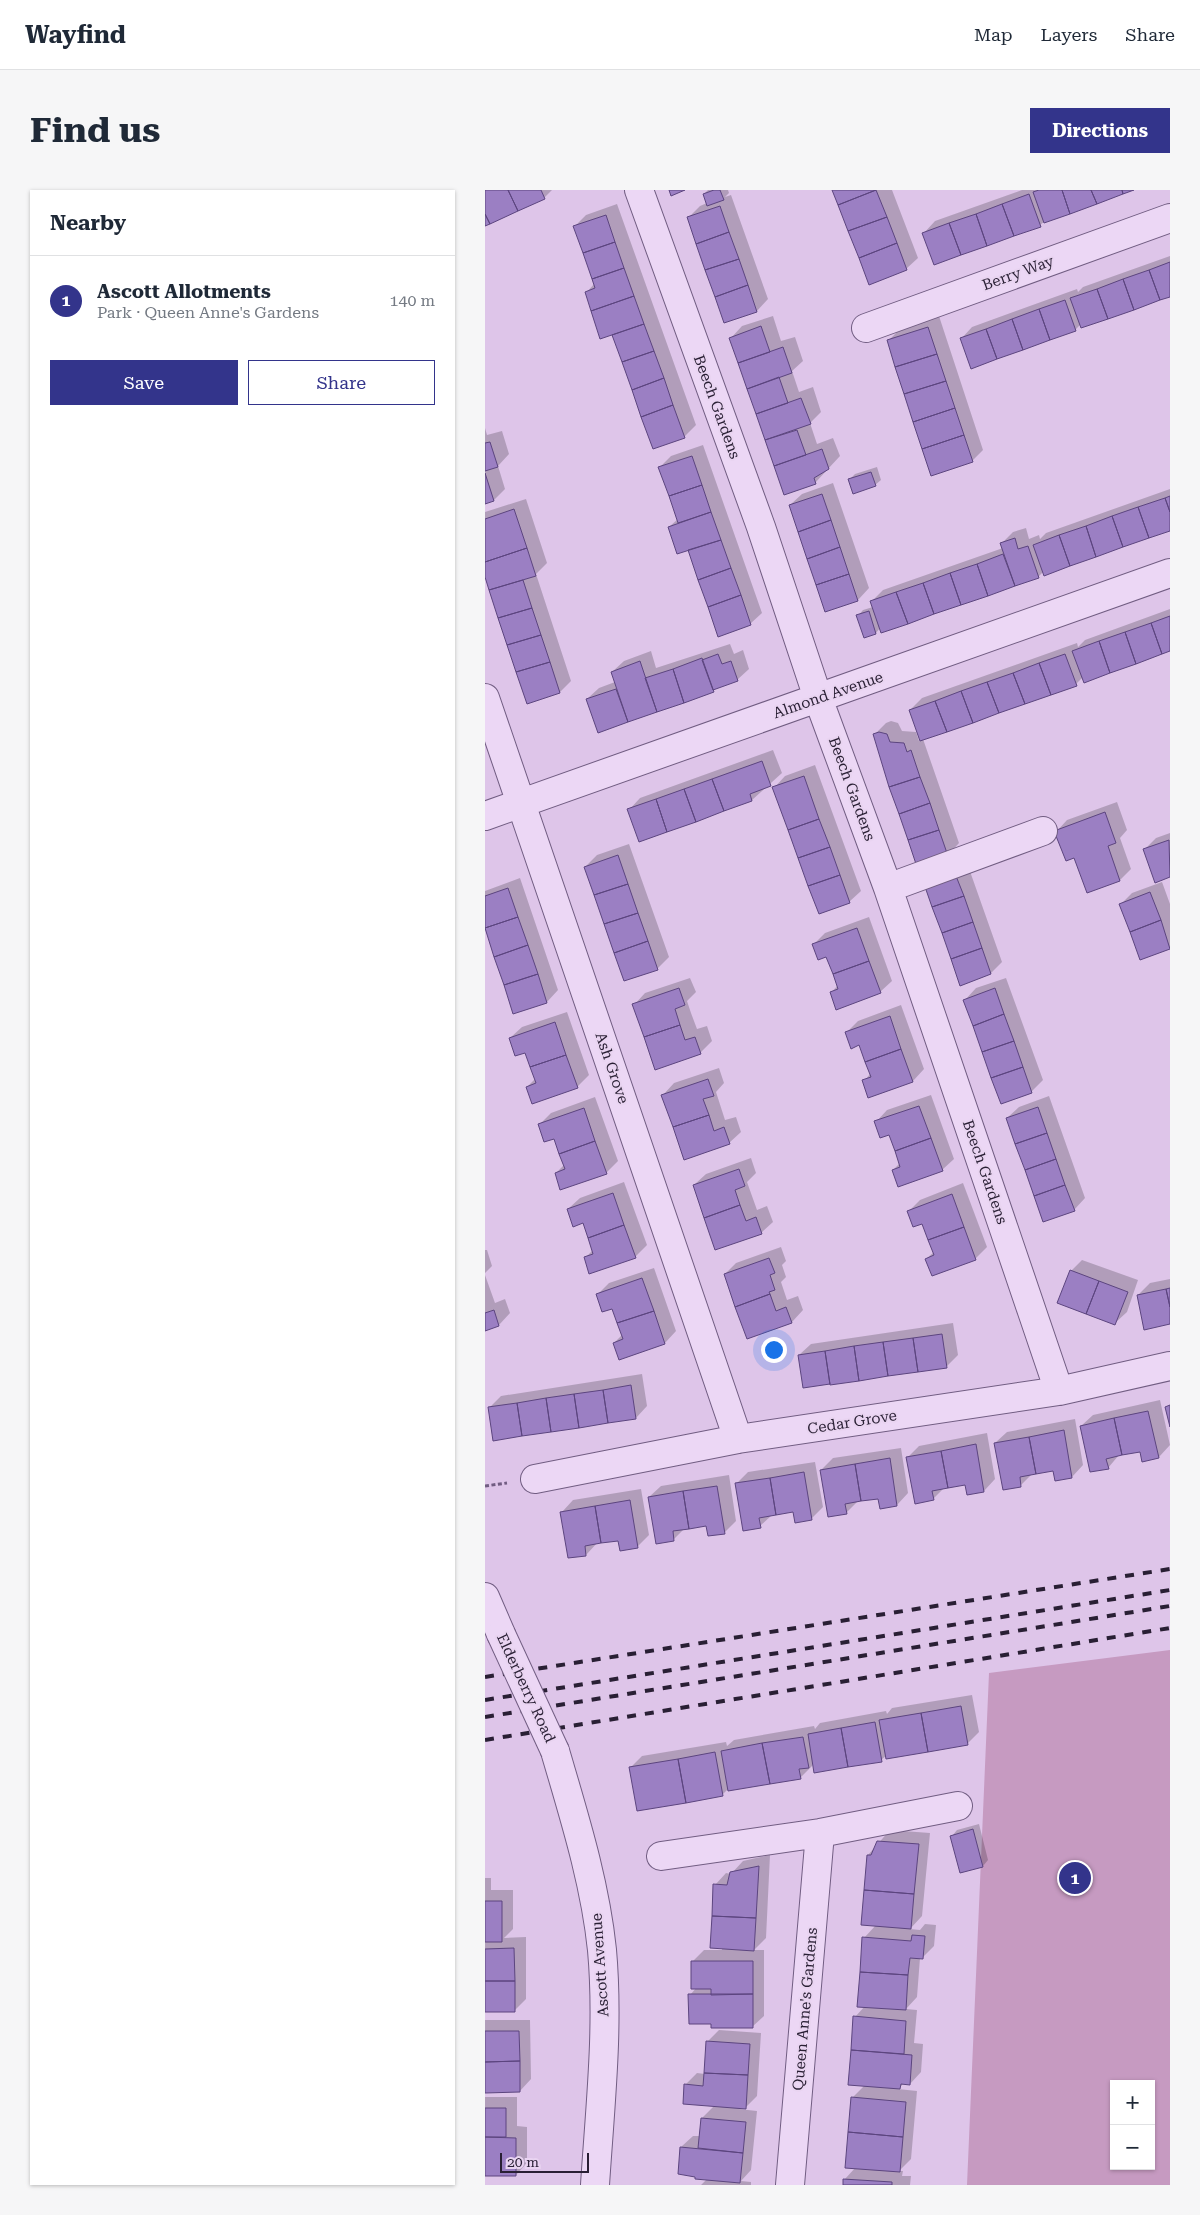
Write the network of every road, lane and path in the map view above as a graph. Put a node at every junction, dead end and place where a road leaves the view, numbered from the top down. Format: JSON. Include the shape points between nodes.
{"nodes":[{"id":1,"x":639,"y":190,"type":"edge"},
{"id":2,"x":1170,"y":218,"type":"edge"},
{"id":3,"x":866,"y":328,"type":"dead end"},
{"id":4,"x":1170,"y":574,"type":"edge"},
{"id":5,"x":485,"y":698,"type":"edge"},
{"id":6,"x":818,"y":698,"type":"junction"},
{"id":7,"x":521,"y":802,"type":"junction"},
{"id":8,"x":485,"y":816,"type":"edge"},
{"id":9,"x":1043,"y":831,"type":"dead end"},
{"id":10,"x":888,"y":888,"type":"junction"},
{"id":11,"x":1170,"y":1366,"type":"edge"},
{"id":12,"x":1059,"y":1391,"type":"junction"},
{"id":13,"x":738,"y":1439,"type":"junction"},
{"id":14,"x":535,"y":1479,"type":"dead end"},
{"id":15,"x":485,"y":1597,"type":"edge"},
{"id":16,"x":555,"y":1751,"type":"joint"},
{"id":17,"x":959,"y":1806,"type":"dead end"},
{"id":18,"x":820,"y":1833,"type":"junction"},
{"id":19,"x":661,"y":1856,"type":"dead end"},
{"id":20,"x":595,"y":2185,"type":"edge"},
{"id":21,"x":790,"y":2185,"type":"edge"}],
"edges":[{"from":1,"to":6,"type":"street","name":"Beech Gardens","via":[[761,527]]},
{"from":2,"to":3,"type":"street","name":"Berry Way"},
{"from":4,"to":6,"type":"street","name":"Almond Avenue"},
{"from":5,"to":7,"type":"street","name":"Ash Grove"},
{"from":6,"to":7,"type":"street","name":"Almond Avenue"},
{"from":6,"to":10,"type":"street","name":"Beech Gardens"},
{"from":7,"to":8,"type":"street","name":"Almond Avenue"},
{"from":7,"to":13,"type":"street","name":"Ash Grove"},
{"from":9,"to":10,"type":"street"},
{"from":10,"to":12,"type":"street","name":"Beech Gardens"},
{"from":11,"to":12,"type":"street","name":"Cedar Grove"},
{"from":12,"to":13,"type":"street","name":"Cedar Grove"},
{"from":13,"to":14,"type":"street","name":"Cedar Grove"},
{"from":15,"to":16,"type":"street","name":"Elderberry Road","bridge":true},
{"from":16,"to":20,"type":"street","name":"Ascott Avenue","via":[[595,1899],[602,1950],[605,1999],[603,2069]]},
{"from":17,"to":18,"type":"street"},
{"from":18,"to":19,"type":"street"},
{"from":18,"to":21,"type":"street","name":"Queen Anne's Gardens"}]}
